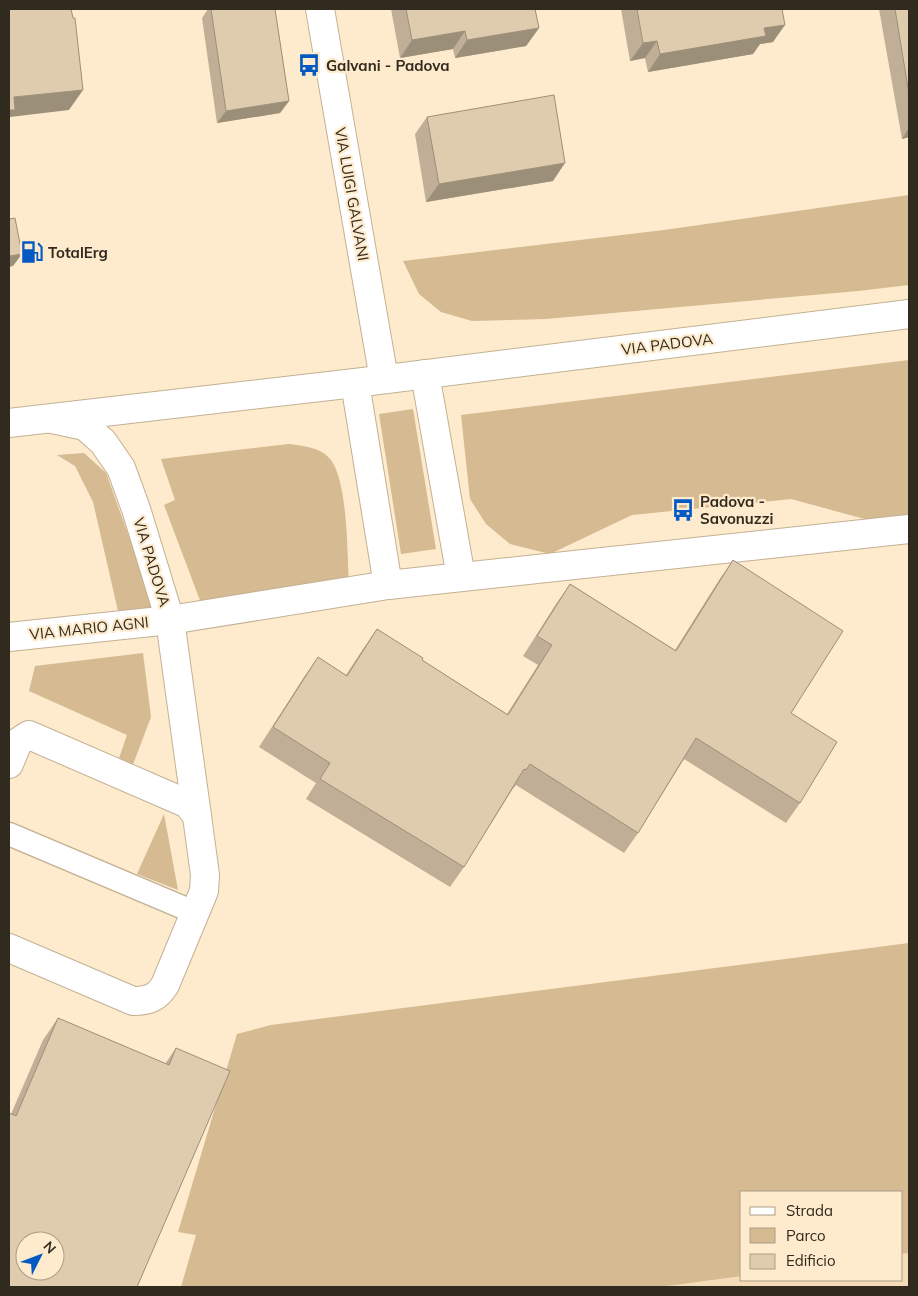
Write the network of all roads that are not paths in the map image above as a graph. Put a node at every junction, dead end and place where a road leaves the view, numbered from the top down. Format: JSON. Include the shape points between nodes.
{"nodes":[{"id":1,"x":320,"y":9,"type":"edge"},
{"id":2,"x":909,"y":314,"type":"edge"},
{"id":3,"x":425,"y":374,"type":"junction"},
{"id":4,"x":384,"y":379,"type":"junction"},
{"id":5,"x":355,"y":383,"type":"junction"},
{"id":6,"x":51,"y":418,"type":"junction"},
{"id":7,"x":9,"y":423,"type":"edge"},
{"id":8,"x":909,"y":529,"type":"edge"},
{"id":9,"x":460,"y":577,"type":"junction"},
{"id":10,"x":388,"y":584,"type":"junction"},
{"id":11,"x":170,"y":620,"type":"junction"},
{"id":12,"x":9,"y":637,"type":"edge"},
{"id":13,"x":9,"y":764,"type":"edge"},
{"id":14,"x":197,"y":816,"type":"junction"},
{"id":15,"x":9,"y":834,"type":"edge"},
{"id":16,"x":196,"y":913,"type":"junction"},
{"id":17,"x":9,"y":948,"type":"edge"}],
"edges":[{"from":1,"to":4,"type":"street","name":"VIA LUIGI GALVANI"},
{"from":2,"to":3,"type":"street","name":"VIA PADOVA"},
{"from":3,"to":4,"type":"street","name":"VIA PADOVA"},
{"from":3,"to":9,"type":"street"},
{"from":4,"to":5,"type":"street","name":"VIA PADOVA"},
{"from":5,"to":6,"type":"street","name":"VIA PADOVA"},
{"from":5,"to":10,"type":"street"},
{"from":6,"to":7,"type":"street","name":"VIA PADOVA"},
{"from":6,"to":11,"type":"street","name":"VIA PADOVA","via":[[85,426],[103,442],[121,468]]},
{"from":8,"to":9,"type":"street","name":"VIA PADOVA"},
{"from":9,"to":10,"type":"street","name":"VIA PADOVA"},
{"from":10,"to":11,"type":"street","name":"VIA PADOVA"},
{"from":11,"to":12,"type":"street","name":"VIA MARIO AGNI"},
{"from":11,"to":14,"type":"street"},
{"from":13,"to":14,"type":"street","via":[[18,742],[29,735],[188,804]]},
{"from":14,"to":16,"type":"street","via":[[205,875],[204,891]]},
{"from":15,"to":16,"type":"lane"},
{"from":16,"to":17,"type":"street","via":[[165,985],[159,994],[144,1001],[133,1001]]}]}
